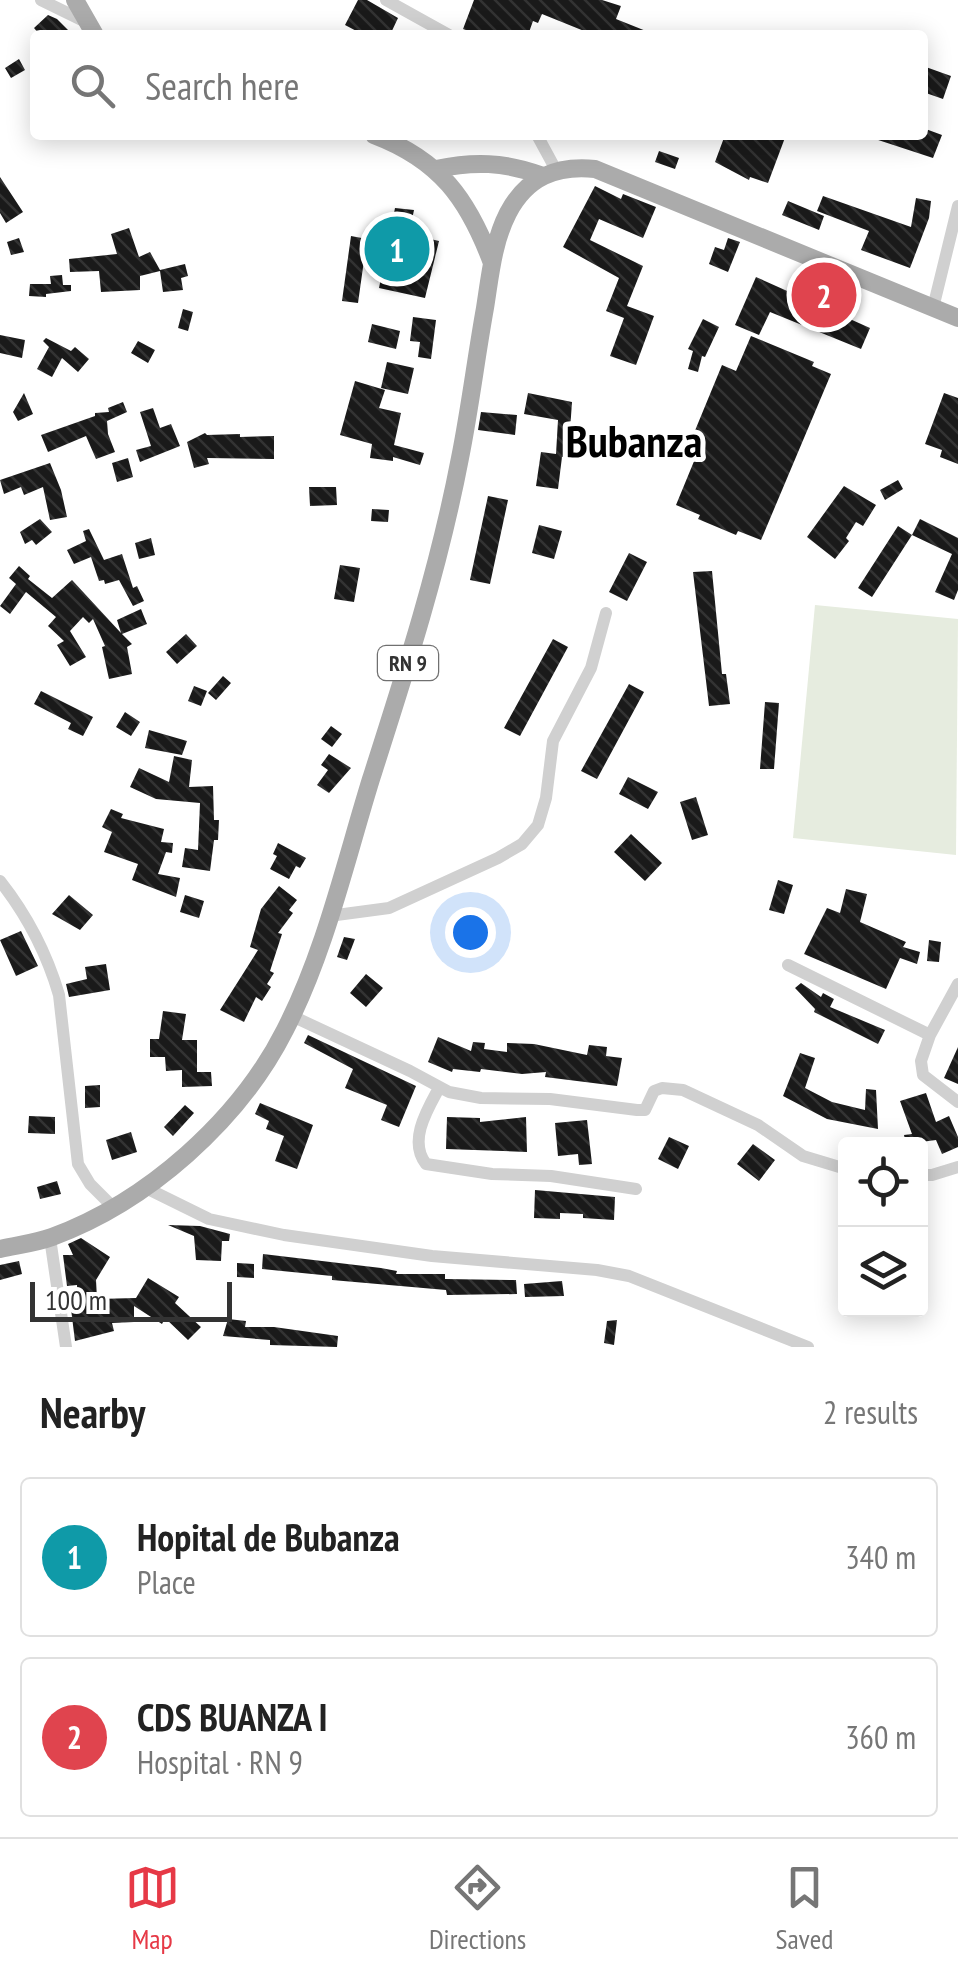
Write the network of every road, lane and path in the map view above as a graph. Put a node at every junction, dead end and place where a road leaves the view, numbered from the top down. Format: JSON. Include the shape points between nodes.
{"nodes":[{"id":1,"x":41,"y":0,"type":"edge"},
{"id":2,"x":75,"y":0,"type":"edge"},
{"id":3,"x":386,"y":0,"type":"edge"},
{"id":4,"x":91,"y":29,"type":"edge"},
{"id":5,"x":440,"y":30,"type":"edge"},
{"id":6,"x":383,"y":140,"type":"edge"},
{"id":7,"x":538,"y":140,"type":"edge"},
{"id":8,"x":436,"y":169,"type":"junction"},
{"id":9,"x":548,"y":172,"type":"junction"},
{"id":10,"x":958,"y":206,"type":"edge"},
{"id":11,"x":492,"y":264,"type":"junction"},
{"id":12,"x":932,"y":308,"type":"junction"},
{"id":13,"x":958,"y":318,"type":"edge"},
{"id":14,"x":606,"y":613,"type":"dead end"},
{"id":15,"x":0,"y":881,"type":"edge"},
{"id":16,"x":328,"y":916,"type":"junction"},
{"id":17,"x":788,"y":965,"type":"dead end"},
{"id":18,"x":958,"y":984,"type":"edge"},
{"id":19,"x":292,"y":1016,"type":"junction"},
{"id":20,"x":930,"y":1035,"type":"junction"},
{"id":21,"x":439,"y":1088,"type":"junction"},
{"id":22,"x":958,"y":1102,"type":"edge"},
{"id":23,"x":838,"y":1167,"type":"edge"},
{"id":24,"x":958,"y":1167,"type":"edge"},
{"id":25,"x":928,"y":1176,"type":"edge"},
{"id":26,"x":144,"y":1187,"type":"junction"},
{"id":27,"x":636,"y":1189,"type":"dead end"},
{"id":28,"x":112,"y":1207,"type":"junction"},
{"id":29,"x":50,"y":1238,"type":"junction"},
{"id":30,"x":0,"y":1249,"type":"edge"},
{"id":31,"x":66,"y":1347,"type":"edge"},
{"id":32,"x":808,"y":1347,"type":"edge"}],
"edges":[{"from":1,"to":4,"type":"street"},
{"from":2,"to":4,"type":"main road"},
{"from":3,"to":5,"type":"street"},
{"from":6,"to":8,"type":"main road"},
{"from":7,"to":9,"type":"street"},
{"from":8,"to":9,"type":"main road","via":[[477,162]]},
{"from":8,"to":11,"type":"main road","via":[[470,212]]},
{"from":9,"to":11,"type":"main road","number":"RN 9","via":[[508,214]]},
{"from":9,"to":12,"type":"main road","via":[[576,167],[616,175]]},
{"from":10,"to":12,"type":"street"},
{"from":11,"to":16,"type":"main road","number":"RN 9","via":[[450,514]]},
{"from":12,"to":13,"type":"main road"},
{"from":14,"to":16,"type":"street","via":[[592,668],[553,741],[538,825],[522,844],[389,908]]},
{"from":15,"to":28,"type":"street","via":[[18,904],[60,994],[78,1164]]},
{"from":16,"to":19,"type":"main road","number":"RN 9"},
{"from":17,"to":20,"type":"street"},
{"from":18,"to":20,"type":"street"},
{"from":19,"to":21,"type":"street"},
{"from":19,"to":26,"type":"main road","number":"RN 9","via":[[228,1112]]},
{"from":20,"to":22,"type":"street","via":[[923,1074]]},
{"from":21,"to":23,"type":"street","via":[[480,1098],[637,1110],[645,1110],[654,1091],[683,1090],[803,1156]]},
{"from":21,"to":27,"type":"street","via":[[421,1127],[418,1145],[426,1164]]},
{"from":24,"to":25,"type":"street"},
{"from":26,"to":28,"type":"main road","number":"RN 9"},
{"from":26,"to":32,"type":"street","via":[[210,1218],[284,1235],[628,1276]]},
{"from":28,"to":29,"type":"main road","number":"RN 9"},
{"from":29,"to":30,"type":"main road","number":"RN 9"},
{"from":29,"to":31,"type":"street"}]}
